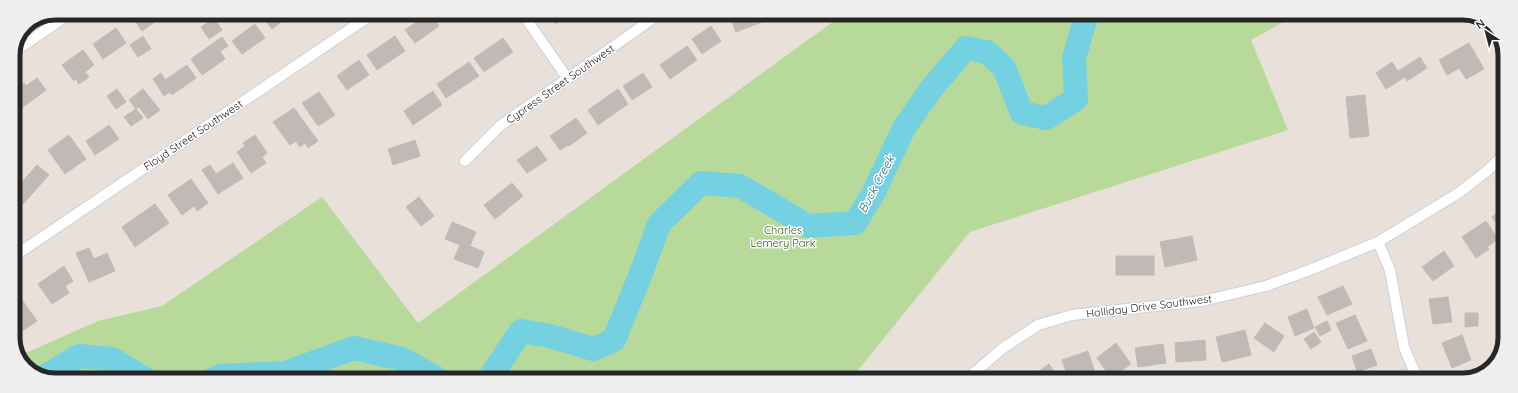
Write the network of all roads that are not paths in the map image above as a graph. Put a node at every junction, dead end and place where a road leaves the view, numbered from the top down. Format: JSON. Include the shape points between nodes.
{"nodes":[{"id":1,"x":61,"y":20,"type":"edge"},
{"id":2,"x":364,"y":20,"type":"edge"},
{"id":3,"x":527,"y":20,"type":"edge"},
{"id":4,"x":651,"y":20,"type":"edge"},
{"id":5,"x":21,"y":47,"type":"edge"},
{"id":6,"x":568,"y":79,"type":"junction"},
{"id":7,"x":465,"y":161,"type":"dead end"},
{"id":8,"x":1498,"y":161,"type":"edge"},
{"id":9,"x":1378,"y":242,"type":"junction"},
{"id":10,"x":20,"y":252,"type":"edge"},
{"id":11,"x":974,"y":373,"type":"edge"},
{"id":12,"x":1415,"y":373,"type":"edge"}],
"edges":[{"from":1,"to":5,"type":"street"},
{"from":2,"to":10,"type":"street","name":"Floyd Street Southwest"},
{"from":3,"to":6,"type":"street"},
{"from":4,"to":6,"type":"street","name":"Cypress Street Southwest"},
{"from":6,"to":7,"type":"street","name":"Cypress Street Southwest","via":[[501,126]]},
{"from":8,"to":9,"type":"street","name":"Holliday Drive Southwest","via":[[1460,192]]},
{"from":9,"to":11,"type":"street","name":"Holliday Drive Southwest","via":[[1266,286],[1202,301],[1072,315],[1038,325],[1003,348]]},
{"from":9,"to":12,"type":"street","via":[[1390,270],[1404,347]]}]}
